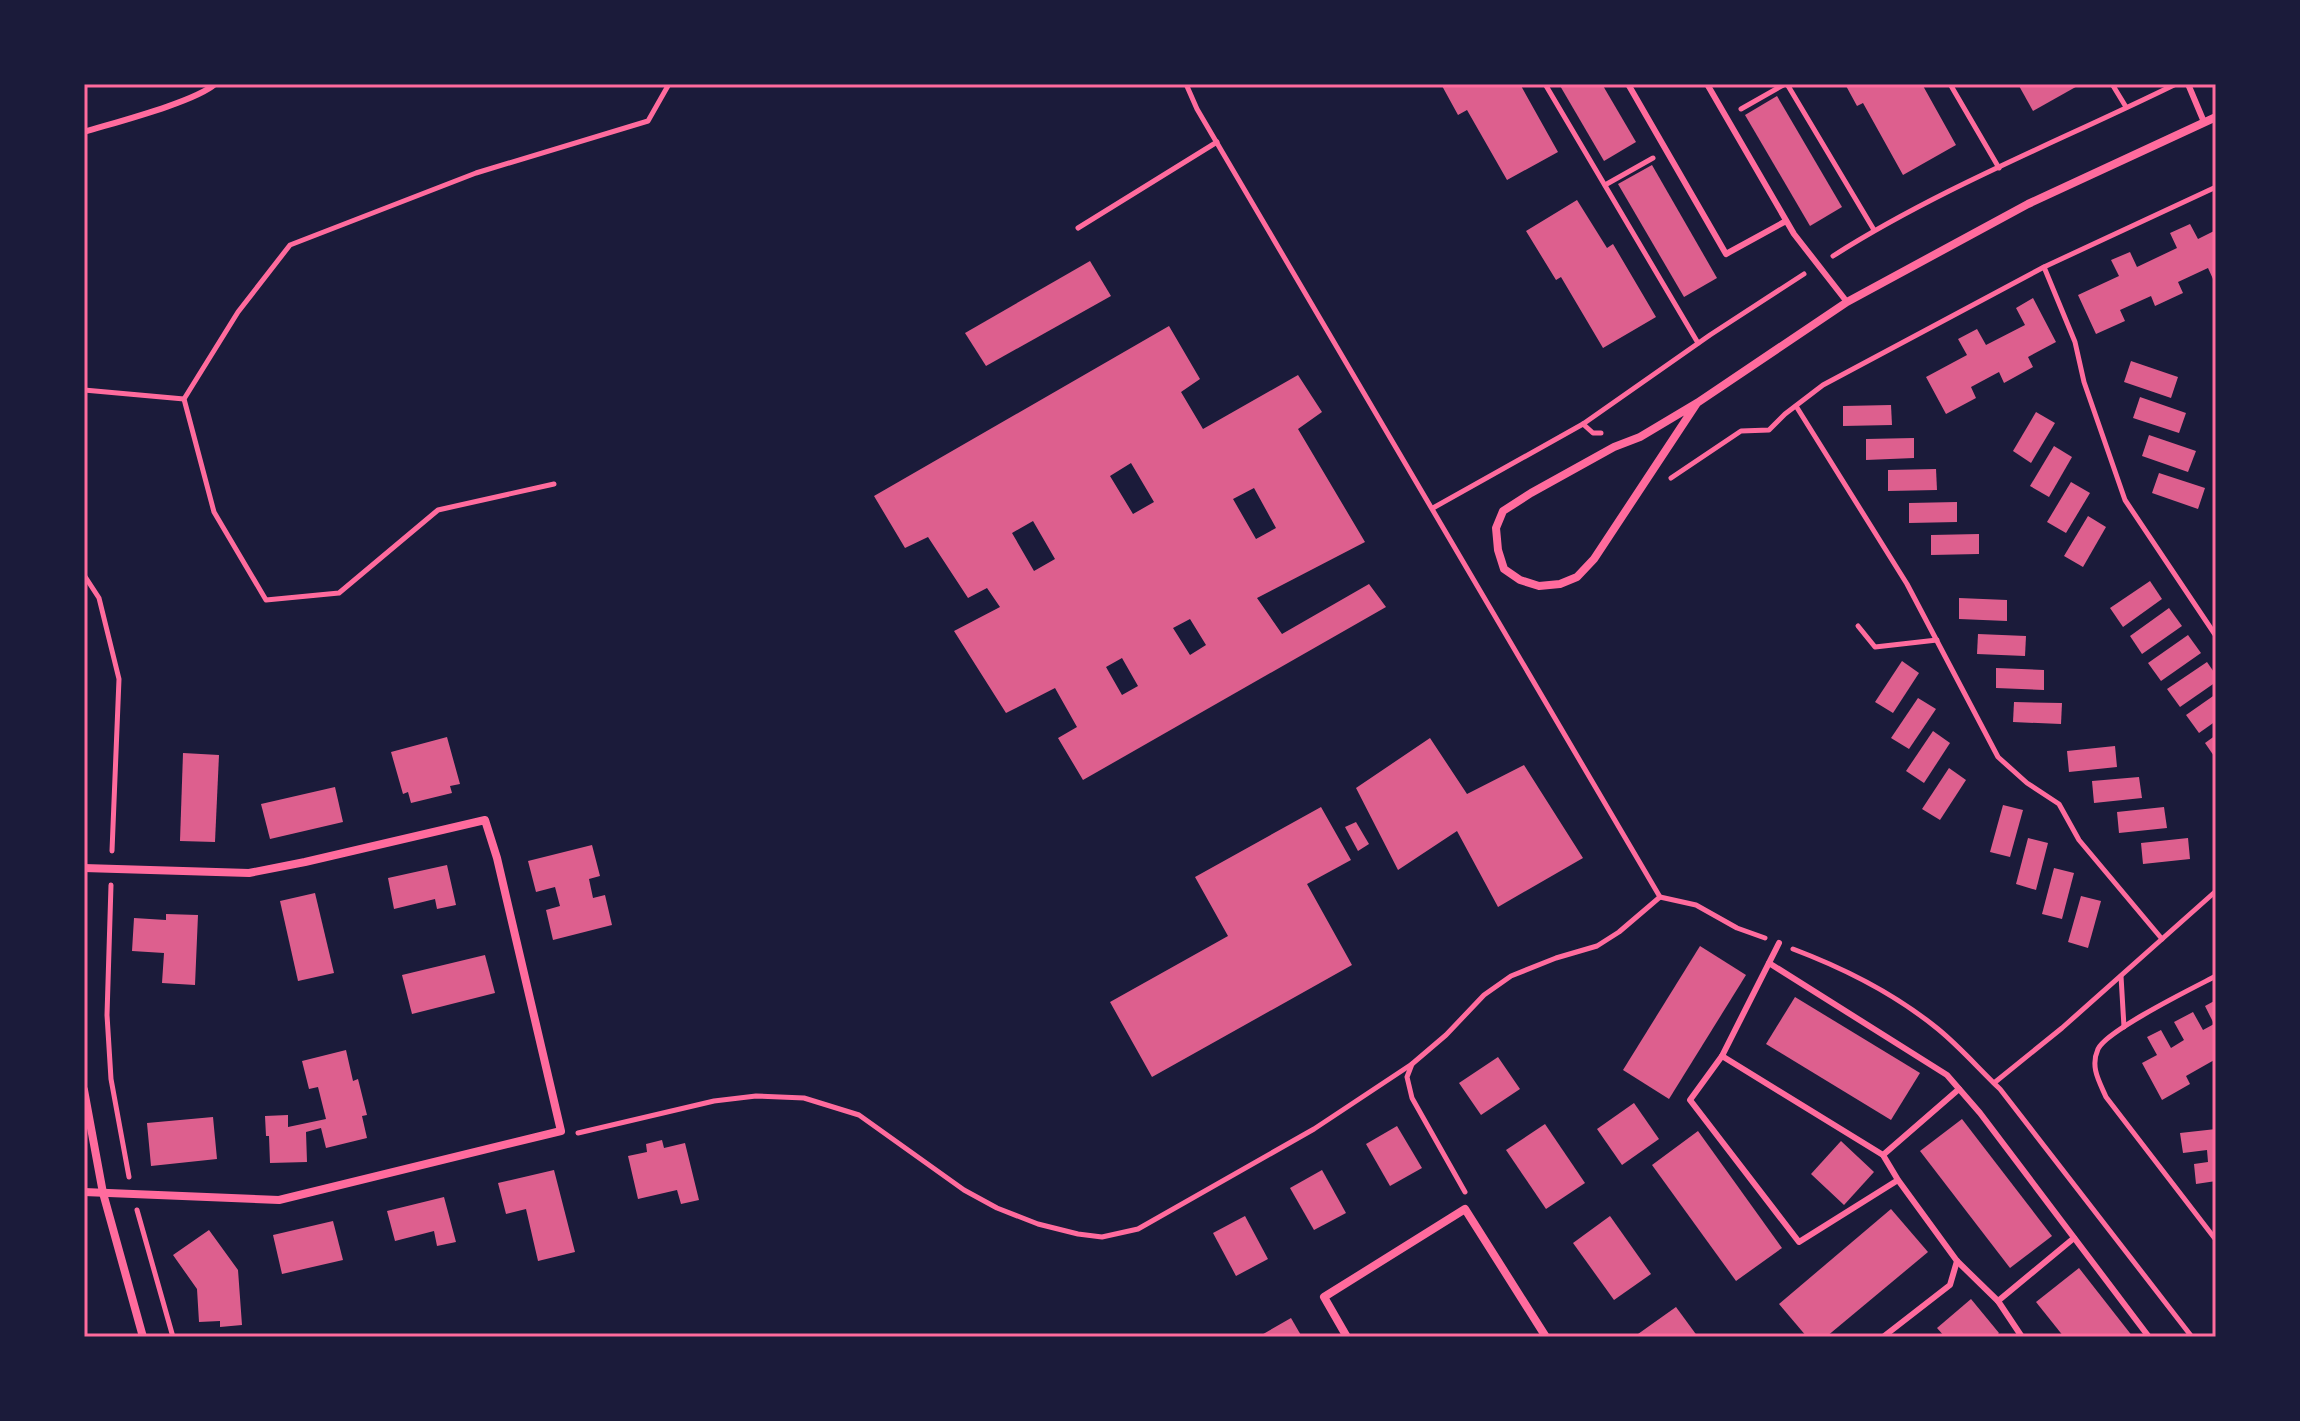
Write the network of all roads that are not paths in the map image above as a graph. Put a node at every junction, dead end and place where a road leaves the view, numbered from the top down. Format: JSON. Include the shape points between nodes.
{"nodes":[{"id":1,"x":215,"y":84,"type":"edge"},
{"id":2,"x":1628,"y":84,"type":"edge"},
{"id":3,"x":1707,"y":84,"type":"edge"},
{"id":4,"x":2188,"y":84,"type":"edge"},
{"id":5,"x":2216,"y":117,"type":"edge"},
{"id":6,"x":2204,"y":122,"type":"junction"},
{"id":7,"x":84,"y":132,"type":"edge"},
{"id":8,"x":1786,"y":221,"type":"junction"},
{"id":9,"x":1847,"y":302,"type":"junction"},
{"id":10,"x":1697,"y":403,"type":"junction"},
{"id":11,"x":84,"y":868,"type":"edge"},
{"id":12,"x":1779,"y":943,"type":"road end"},
{"id":13,"x":1769,"y":963,"type":"junction"},
{"id":14,"x":1722,"y":1056,"type":"junction"},
{"id":15,"x":1959,"y":1089,"type":"junction"},
{"id":16,"x":84,"y":1090,"type":"edge"},
{"id":17,"x":1883,"y":1155,"type":"junction"},
{"id":18,"x":1898,"y":1180,"type":"junction"},
{"id":19,"x":84,"y":1192,"type":"edge"},
{"id":20,"x":103,"y":1193,"type":"junction"},
{"id":21,"x":2074,"y":1238,"type":"junction"},
{"id":22,"x":1957,"y":1261,"type":"junction"},
{"id":23,"x":1998,"y":1301,"type":"junction"},
{"id":24,"x":143,"y":1337,"type":"edge"},
{"id":25,"x":1347,"y":1337,"type":"edge"},
{"id":26,"x":1546,"y":1337,"type":"edge"},
{"id":27,"x":1883,"y":1337,"type":"edge"},
{"id":28,"x":2022,"y":1337,"type":"edge"},
{"id":29,"x":2149,"y":1337,"type":"edge"}],
"edges":[{"from":1,"to":7,"type":"lane","via":[[178,102]]},
{"from":2,"to":8,"type":"lane","via":[[1726,254]]},
{"from":3,"to":8,"type":"lane"},
{"from":4,"to":6,"type":"lane"},
{"from":5,"to":6,"type":"street"},
{"from":6,"to":9,"type":"street","via":[[2028,204]]},
{"from":8,"to":9,"type":"lane"},
{"from":9,"to":10,"type":"street"},
{"from":10,"to":10,"type":"street","via":[[1503,511],[1496,528],[1504,569],[1539,586],[1577,577]]},
{"from":11,"to":20,"type":"street","via":[[249,873],[485,820],[561,1131],[279,1200]]},
{"from":12,"to":13,"type":"lane"},
{"from":13,"to":14,"type":"lane"},
{"from":13,"to":15,"type":"lane","via":[[1947,1075]]},
{"from":14,"to":17,"type":"lane"},
{"from":14,"to":18,"type":"lane","via":[[1690,1100],[1799,1242]]},
{"from":15,"to":17,"type":"lane"},
{"from":15,"to":21,"type":"lane"},
{"from":16,"to":20,"type":"street"},
{"from":17,"to":18,"type":"lane"},
{"from":18,"to":22,"type":"lane"},
{"from":19,"to":20,"type":"street"},
{"from":20,"to":24,"type":"street"},
{"from":21,"to":23,"type":"lane"},
{"from":21,"to":29,"type":"lane"},
{"from":22,"to":23,"type":"lane"},
{"from":22,"to":27,"type":"lane","via":[[1950,1285]]},
{"from":23,"to":28,"type":"lane"},
{"from":25,"to":26,"type":"street","via":[[1324,1297],[1465,1209]]}]}
